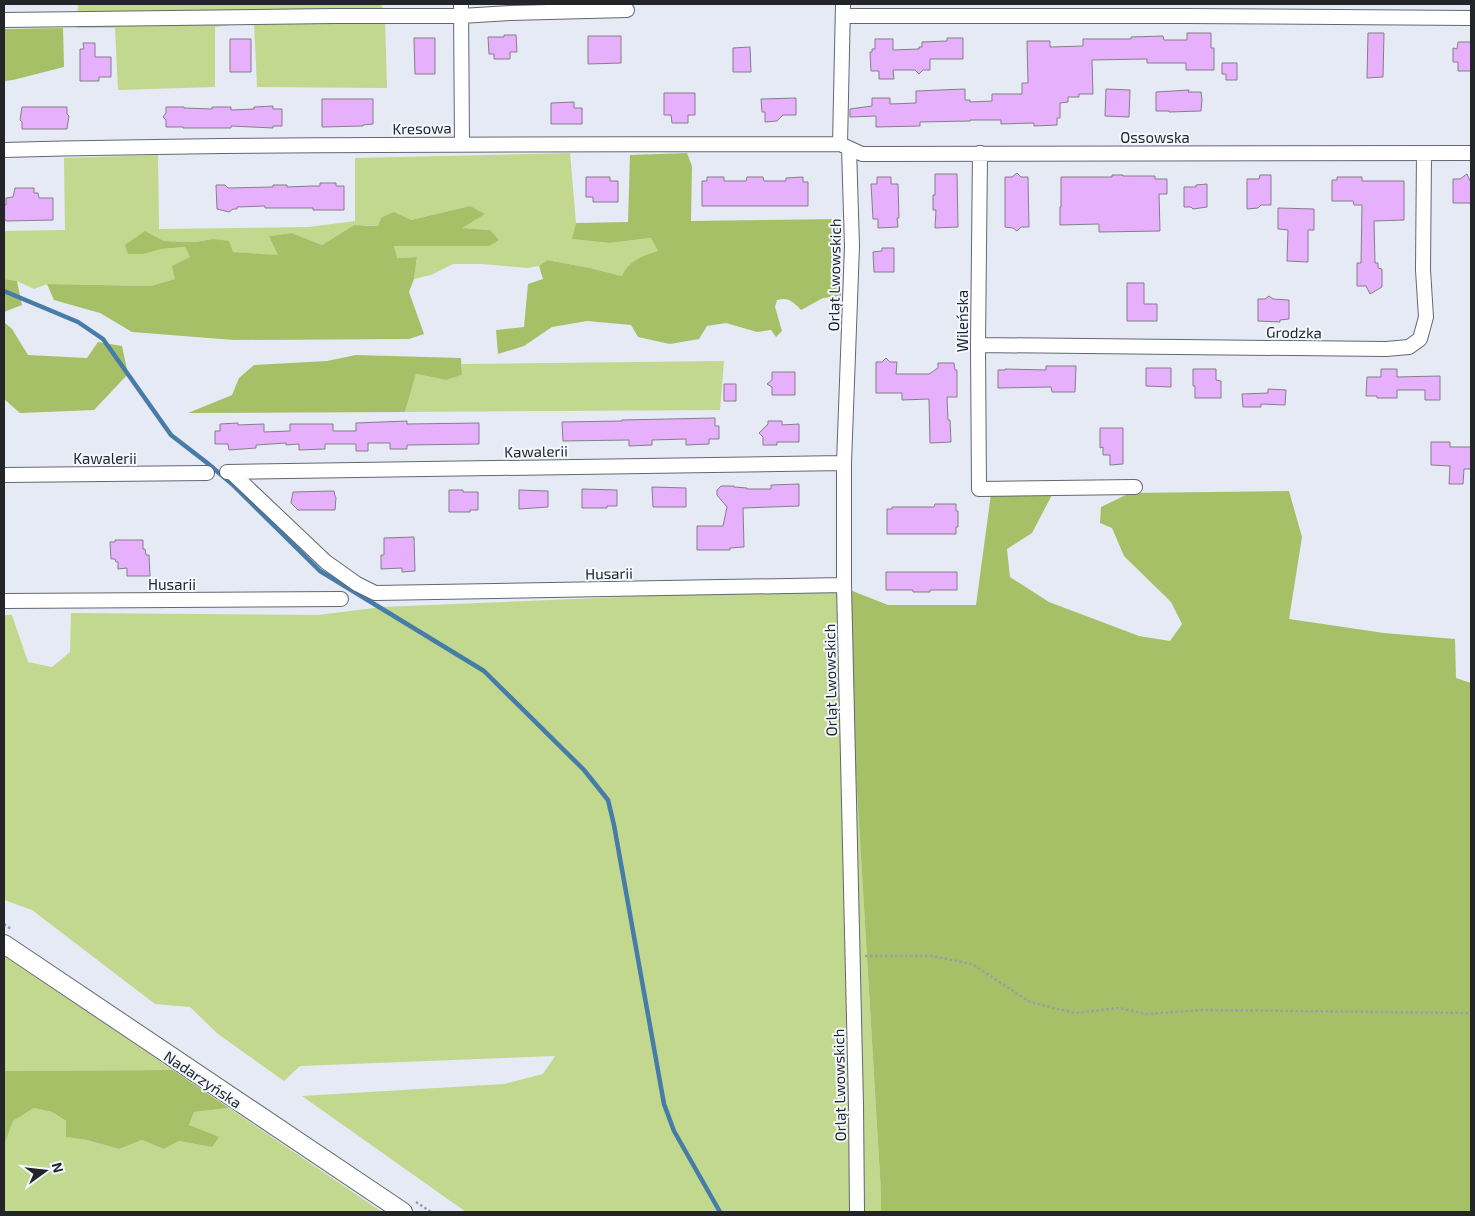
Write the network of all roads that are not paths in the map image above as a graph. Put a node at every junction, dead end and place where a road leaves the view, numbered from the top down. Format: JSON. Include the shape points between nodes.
{"nodes":[{"id":1,"x":461,"y":10,"type":"edge"},
{"id":2,"x":627,"y":10,"type":"dead end"},
{"id":3,"x":843,"y":10,"type":"edge"},
{"id":4,"x":1471,"y":18,"type":"edge"},
{"id":5,"x":4,"y":20,"type":"edge"},
{"id":6,"x":462,"y":144,"type":"junction"},
{"id":7,"x":845,"y":146,"type":"junction"},
{"id":8,"x":4,"y":150,"type":"edge"},
{"id":9,"x":980,"y":153,"type":"junction"},
{"id":10,"x":1424,"y":153,"type":"junction"},
{"id":11,"x":1471,"y":153,"type":"edge"},
{"id":12,"x":978,"y":345,"type":"junction"},
{"id":13,"x":844,"y":463,"type":"junction"},
{"id":14,"x":207,"y":473,"type":"dead end"},
{"id":15,"x":4,"y":475,"type":"edge"},
{"id":16,"x":1135,"y":487,"type":"dead end"},
{"id":17,"x":844,"y":586,"type":"junction"},
{"id":18,"x":375,"y":593,"type":"joint"},
{"id":19,"x":341,"y":599,"type":"dead end"},
{"id":20,"x":4,"y":601,"type":"edge"},
{"id":21,"x":4,"y":944,"type":"edge"},
{"id":22,"x":403,"y":1212,"type":"edge"},
{"id":23,"x":857,"y":1212,"type":"edge"}],
"edges":[{"from":1,"to":2,"type":"street","via":[[510,13]]},
{"from":1,"to":5,"type":"street","via":[[324,16]]},
{"from":1,"to":6,"type":"street"},
{"from":3,"to":4,"type":"street"},
{"from":3,"to":7,"type":"street","name":"Orląt Lwowskich"},
{"from":6,"to":7,"type":"street","name":"Kresowa"},
{"from":6,"to":8,"type":"street","name":"Kresowa"},
{"from":7,"to":9,"type":"street","name":"Ossowska","via":[[862,154]]},
{"from":7,"to":13,"type":"street","name":"Orląt Lwowskich","via":[[852,246]]},
{"from":9,"to":10,"type":"street","name":"Ossowska"},
{"from":9,"to":12,"type":"street","name":"Wileńska"},
{"from":10,"to":11,"type":"street","name":"Ossowska"},
{"from":10,"to":12,"type":"street","name":"Grodzka","via":[[1426,317],[1420,339],[1409,347]]},
{"from":12,"to":16,"type":"street","name":"Wileńska","via":[[980,489]]},
{"from":13,"to":17,"type":"street","name":"Orląt Lwowskich"},
{"from":13,"to":18,"type":"street","name":"Kawalerii","via":[[229,472],[326,562]]},
{"from":14,"to":15,"type":"street","name":"Kawalerii"},
{"from":17,"to":18,"type":"street","name":"Husarii"},
{"from":17,"to":23,"type":"street","name":"Orląt Lwowskich"},
{"from":19,"to":20,"type":"street","name":"Husarii"},
{"from":21,"to":22,"type":"main road","name":"Nadarzyńska"}]}
